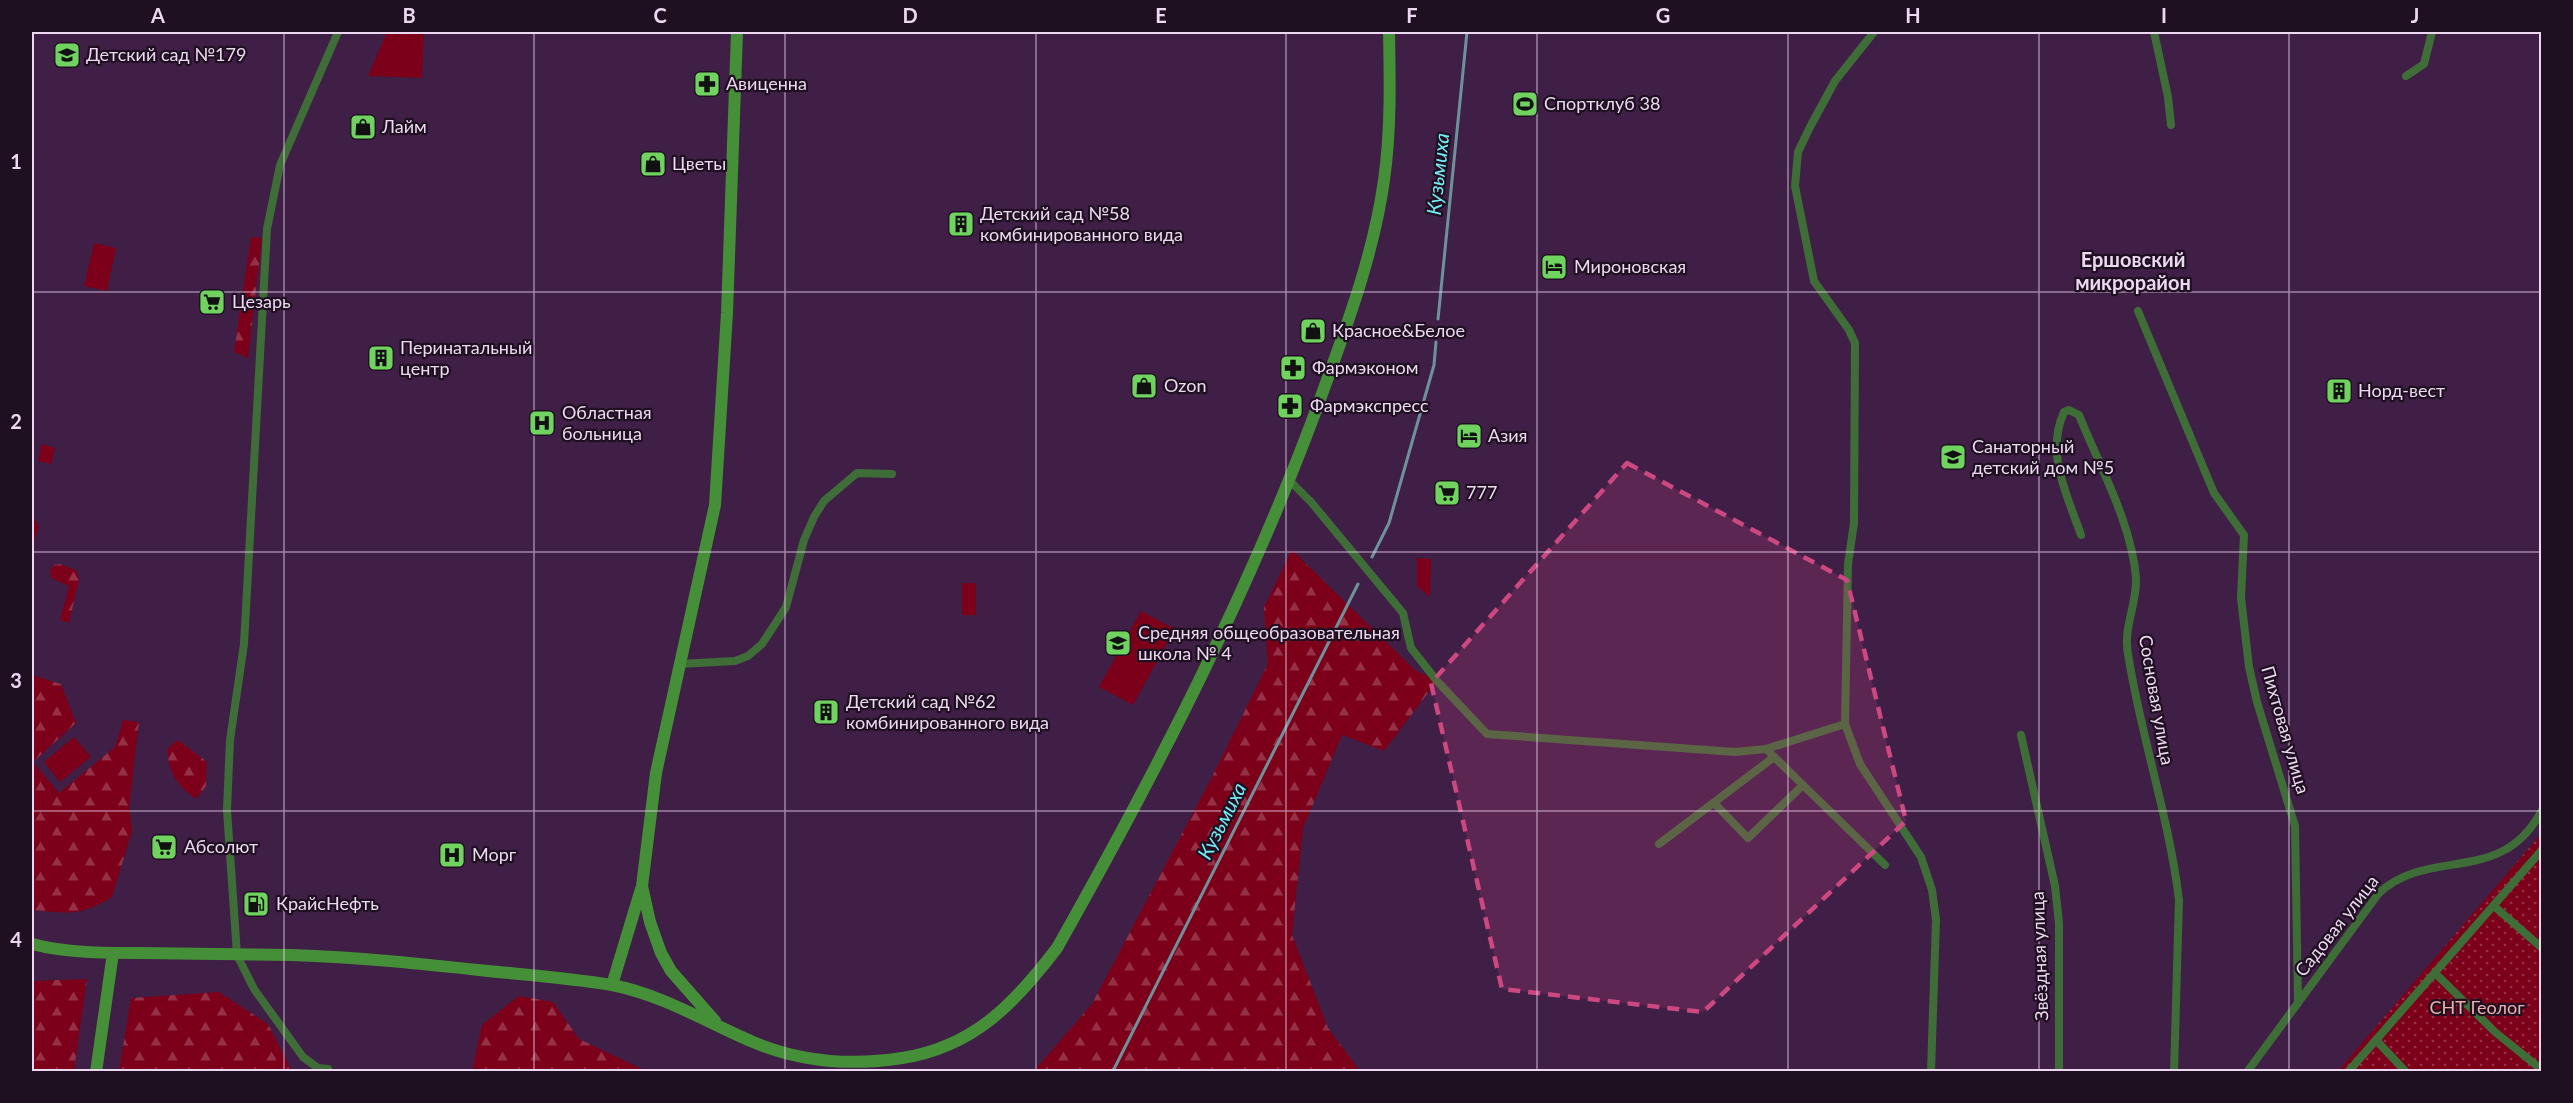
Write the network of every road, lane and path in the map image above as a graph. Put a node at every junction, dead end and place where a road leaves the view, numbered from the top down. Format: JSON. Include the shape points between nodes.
{"nodes":[{"id":1,"x":338,"y":32,"type":"edge"},
{"id":2,"x":737,"y":32,"type":"edge"},
{"id":3,"x":1389,"y":32,"type":"edge"},
{"id":4,"x":1874,"y":32,"type":"edge"},
{"id":5,"x":2154,"y":32,"type":"edge"},
{"id":6,"x":2432,"y":32,"type":"edge"},
{"id":7,"x":2406,"y":76,"type":"dead end"},
{"id":8,"x":2170,"y":125,"type":"dead end"},
{"id":9,"x":2138,"y":311,"type":"dead end"},
{"id":10,"x":892,"y":474,"type":"dead end"},
{"id":11,"x":1289,"y":480,"type":"junction"},
{"id":12,"x":2081,"y":535,"type":"dead end"},
{"id":13,"x":680,"y":664,"type":"junction"},
{"id":14,"x":1845,"y":724,"type":"junction"},
{"id":15,"x":2021,"y":735,"type":"dead end"},
{"id":16,"x":1766,"y":749,"type":"junction"},
{"id":17,"x":1774,"y":757,"type":"junction"},
{"id":18,"x":1803,"y":785,"type":"junction"},
{"id":19,"x":1714,"y":803,"type":"junction"},
{"id":20,"x":2541,"y":810,"type":"edge"},
{"id":21,"x":1659,"y":844,"type":"dead end"},
{"id":22,"x":2541,"y":850,"type":"edge"},
{"id":23,"x":1885,"y":865,"type":"dead end"},
{"id":24,"x":642,"y":886,"type":"junction"},
{"id":25,"x":2494,"y":906,"type":"junction"},
{"id":26,"x":32,"y":945,"type":"edge"},
{"id":27,"x":2541,"y":948,"type":"edge"},
{"id":28,"x":113,"y":953,"type":"junction"},
{"id":29,"x":237,"y":955,"type":"junction"},
{"id":30,"x":2435,"y":973,"type":"junction"},
{"id":31,"x":612,"y":985,"type":"junction"},
{"id":32,"x":2298,"y":1003,"type":"junction"},
{"id":33,"x":720,"y":1027,"type":"junction"},
{"id":34,"x":2376,"y":1040,"type":"junction"},
{"id":35,"x":327,"y":1069,"type":"dead end"},
{"id":36,"x":2541,"y":1070,"type":"edge"},
{"id":37,"x":96,"y":1071,"type":"edge"},
{"id":38,"x":1931,"y":1071,"type":"edge"},
{"id":39,"x":2059,"y":1071,"type":"edge"},
{"id":40,"x":2174,"y":1071,"type":"edge"},
{"id":41,"x":2247,"y":1071,"type":"edge"},
{"id":42,"x":2348,"y":1071,"type":"edge"},
{"id":43,"x":2406,"y":1071,"type":"edge"}],
"edges":[{"from":1,"to":29,"type":"street","via":[[280,165],[267,229],[244,644],[230,740],[226,810]]},
{"from":2,"to":13,"type":"main road","via":[[717,484]]},
{"from":3,"to":11,"type":"main road","via":[[1389,137],[1376,223],[1353,307]]},
{"from":4,"to":14,"type":"street","via":[[1835,81],[1798,152],[1795,186],[1814,281],[1850,330],[1857,357]]},
{"from":5,"to":8,"type":"street"},
{"from":6,"to":7,"type":"street","via":[[2424,64]]},
{"from":9,"to":32,"type":"street","name":"Пихтовая улица","via":[[2214,493],[2244,535],[2241,598],[2249,667],[2295,826]]},
{"from":10,"to":13,"type":"street","via":[[857,473],[825,501],[810,525],[786,607],[762,644],[735,661]]},
{"from":11,"to":16,"type":"street","via":[[1403,613],[1411,648],[1487,734],[1735,752]]},
{"from":11,"to":33,"type":"main road","via":[[1238,603],[1099,873],[1057,948],[1005,1008],[974,1033],[943,1048],[869,1062],[811,1059],[753,1042]]},
{"from":12,"to":40,"type":"street","name":"Сосновая улица","via":[[2055,450],[2058,427],[2064,412],[2069,410],[2079,415],[2132,552],[2136,597],[2127,625],[2127,652],[2180,900]]},
{"from":13,"to":24,"type":"main road","via":[[651,805]]},
{"from":14,"to":16,"type":"street"},
{"from":14,"to":38,"type":"street","via":[[1860,764],[1921,857],[1932,890],[1936,920]]},
{"from":15,"to":39,"type":"street","name":"Звёздная улица","via":[[2055,886],[2059,923]]},
{"from":16,"to":17,"type":"street"},
{"from":17,"to":18,"type":"street"},
{"from":17,"to":19,"type":"street"},
{"from":18,"to":19,"type":"street","via":[[1748,838]]},
{"from":18,"to":23,"type":"street"},
{"from":19,"to":21,"type":"street"},
{"from":20,"to":32,"type":"street","name":"Садовая улица","via":[[2519,841],[2491,857],[2406,874],[2391,882],[2379,892]]},
{"from":22,"to":25,"type":"street"},
{"from":24,"to":31,"type":"main road"},
{"from":24,"to":33,"type":"main road","via":[[650,922],[666,962]]},
{"from":25,"to":27,"type":"street"},
{"from":25,"to":30,"type":"street"},
{"from":26,"to":28,"type":"main road"},
{"from":28,"to":29,"type":"main road"},
{"from":28,"to":37,"type":"main road"},
{"from":29,"to":31,"type":"main road","via":[[350,958]]},
{"from":29,"to":35,"type":"street","via":[[254,989],[303,1057],[318,1068]]},
{"from":30,"to":34,"type":"street"},
{"from":30,"to":36,"type":"street","via":[[2495,1032]]},
{"from":31,"to":33,"type":"main road","via":[[662,1000]]},
{"from":32,"to":41,"type":"street","name":"Садовая улица"},
{"from":34,"to":42,"type":"street"},
{"from":34,"to":43,"type":"street"}]}
